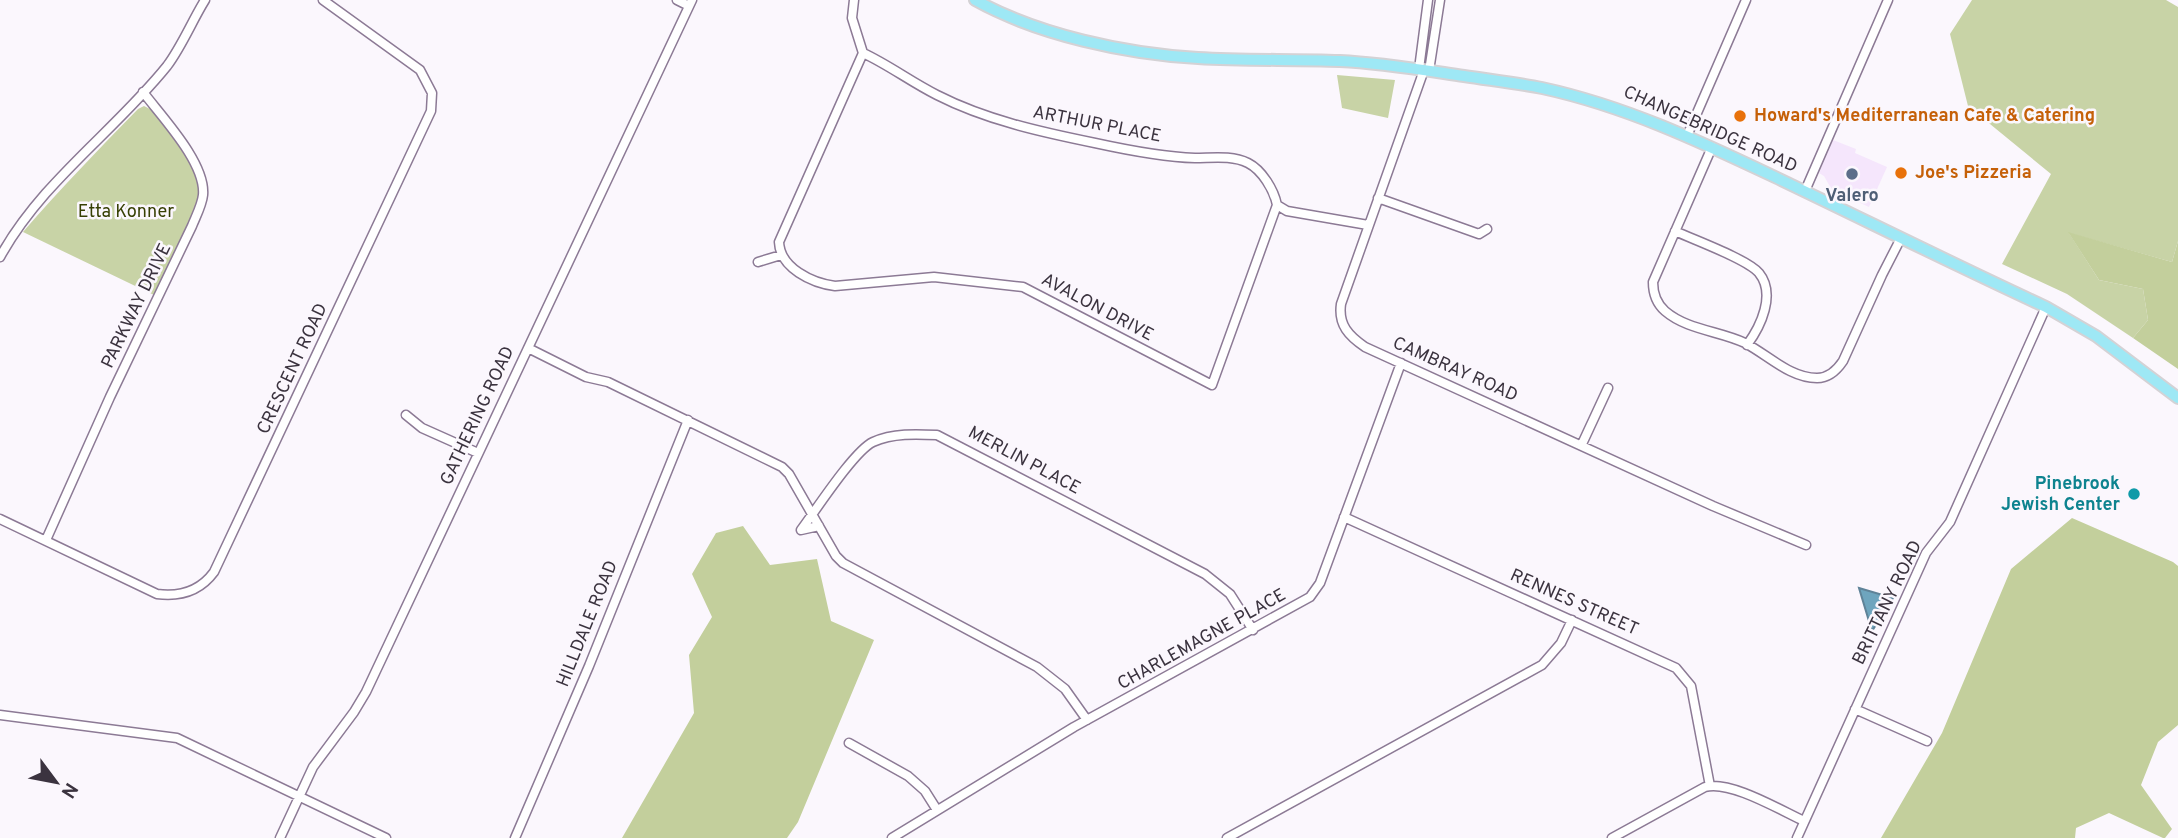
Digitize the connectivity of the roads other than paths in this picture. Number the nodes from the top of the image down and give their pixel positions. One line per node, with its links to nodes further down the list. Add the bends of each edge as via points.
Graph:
1 (205, 0): 13 (street, via 169,63)
2 (323, 0): 40 (street, CRESCENT ROAD, via 420,70 432,93 431,111 217,567 192,591 157,594)
3 (677, 0): 10 (street)
4 (854, 0): 11 (street, via 852,18)
5 (975, 0): 12 (main road, CHANGEBRIDGE ROAD, via 1034,26 1159,54 1338,61)
6 (1429, 0): 12 (street)
7 (1440, 0): 12 (street)
8 (1746, 0): 14 (street)
9 (1888, 0): 16 (street)
10 (690, 3): 28 (street, GATHERING ROAD)
11 (863, 53): 18 (street, ARTHUR PLACE, via 937,96 995,119 1141,151 1244,161 1262,175); 23 (street, via 780,236)
12 (1424, 70): 14 (main road, CHANGEBRIDGE ROAD, via 1541,88 1607,104); 17 (street, CAMBRAY ROAD)
13 (143, 92): 24 (street, via 43,194); 40 (street, PARKWAY DRIVE, via 196,166 202,200)
14 (1687, 136): 15 (main road, CHANGEBRIDGE ROAD)
15 (1712, 148): 16 (main road, CHANGEBRIDGE ROAD); 21 (street)
16 (1805, 191): 22 (main road, CHANGEBRIDGE ROAD)
17 (1378, 198): 19 (street, CAMBRAY ROAD); 20 (street, via 1479,234)
18 (1277, 205): 19 (street, via 1299,215); 23 (street, AVALON DRIVE, via 1212,384 1026,288 934,277 823,285 787,264)
19 (1368, 225): 29 (street, CAMBRAY ROAD, via 1341,304 1342,322 1356,341)
20 (1487, 229)
21 (1675, 232): 27 (street, via 1744,262 1763,278 1765,307); 27 (street, via 1653,282 1656,300 1677,319)
22 (1901, 238): 26 (main road, CHANGEBRIDGE ROAD); 27 (street, via 1843,361 1831,374 1820,378 1801,374)
23 (781, 255): 25 (street)
24 (0, 257)
25 (758, 262)
26 (2046, 307): 31 (main road, CHANGEBRIDGE ROAD, via 2096,336); 44 (street, BRITTANY ROAD, via 1950,522 1926,553)
27 (1747, 345)
28 (527, 348): 33 (street); 35 (street, GATHERING ROAD)
29 (1401, 363): 34 (street, CAMBRAY ROAD); 37 (street, CHARLEMAGNE PLACE)
30 (1608, 388): 34 (street)
31 (2178, 398)
32 (406, 415): 35 (street, via 422,428)
33 (688, 420): 36 (street, via 782,467); 55 (street, HILLDALE ROAD)
34 (1582, 444): 41 (street, CAMBRAY ROAD)
35 (478, 453): 50 (street, GATHERING ROAD, via 366,692 313,766)
36 (813, 515): 39 (street); 39 (street, via 801,530); 43 (street, MERLIN PLACE, via 868,445 904,434 937,435 1205,574 1230,594)
37 (1344, 517): 42 (street, RENNES STREET); 43 (street, CHARLEMAGNE PLACE, via 1320,583 1310,597)
38 (0, 519): 40 (street, CRESCENT ROAD)
39 (819, 526): 46 (street, via 843,563 1037,667 1059,682)
40 (46, 540)
41 (1805, 545)
42 (1572, 620): 49 (street, RENNES STREET, via 1683,673 1691,686); 57 (street, via 1542,666)
43 (1252, 630): 46 (street, CHARLEMAGNE PLACE)
44 (1855, 709): 47 (street); 52 (street, BRITTANY ROAD)
45 (0, 715): 50 (street, via 177,738)
46 (1087, 720): 51 (street, CHARLEMAGNE PLACE)
47 (1927, 741)
48 (849, 743): 51 (street, via 908,776)
49 (1710, 786): 52 (street, via 1738,791); 58 (street)
50 (300, 795): 53 (street, GATHERING ROAD); 54 (street)
51 (937, 810): 56 (street, CHARLEMAGNE PLACE)
52 (1804, 821): 59 (street, BRITTANY ROAD)
53 (279, 838)
54 (386, 838)
55 (515, 838)
56 (892, 838)
57 (1227, 838)
58 (1612, 838)
59 (1797, 838)

